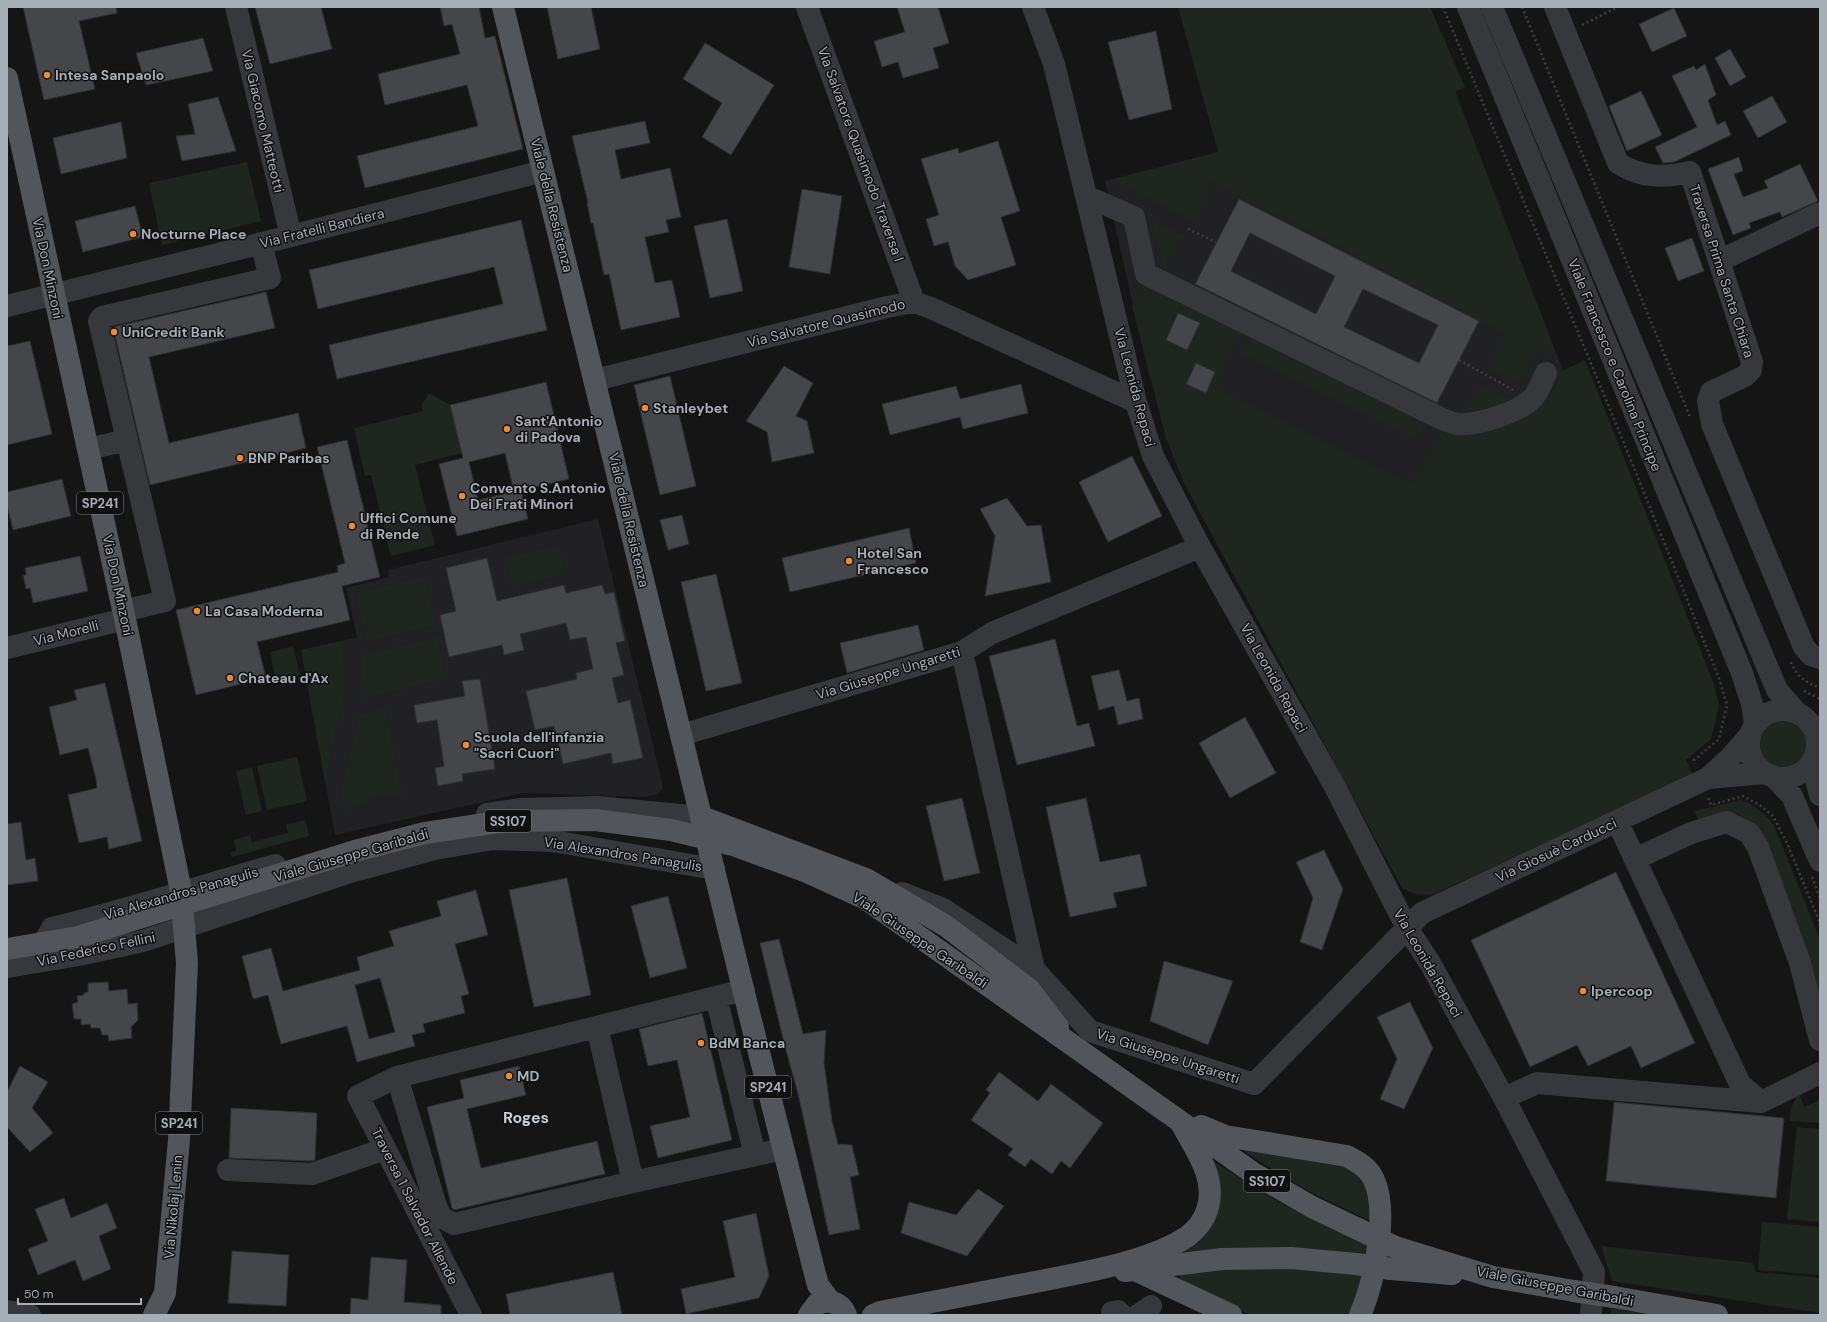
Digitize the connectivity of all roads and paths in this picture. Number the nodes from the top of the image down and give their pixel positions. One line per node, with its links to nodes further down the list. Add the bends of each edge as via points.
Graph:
1 (236, 7): 17 (street, Via Giacomo Matteotti)
2 (503, 7): 13 (main road, Viale della Resistenza / SP241)
3 (807, 7): 24 (street, Via Salvatore Quasimodo Traversa I)
4 (1033, 7): 14 (street, Via Leonida Repaci, via 1054,64)
5 (1443, 7): 46 (path, via 1720,681 1726,705 1719,739 1694,760)
6 (1468, 7): 42 (street, Viale Francesco e Carolina Principe, via 1742,673 1752,704)
7 (1492, 7): 41 (street, Viale Francesco e Carolina Principe, via 1777,690)
8 (1522, 7): 31 (path)
9 (1555, 7): 20 (street, Traversa Prima Santa Chiara, via 1618,163 1646,176 1662,177 1690,172)
10 (1618, 7): 11 (path)
11 (1579, 26)
12 (7, 78): 22 (main road, Via Don Minzoni / SP241)
13 (543, 171): 17 (street, Via Fratelli Bandiera); 28 (main road, Viale della Resistenza / SP241)
14 (1086, 196): 29 (street, via 1134,217 1146,274 1440,418 1456,424 1470,424 1512,411); 30 (street, Via Leonida Repaci)
15 (1820, 213): 20 (street)
16 (1188, 229): 18 (path)
17 (291, 236): 19 (street, Via Fratelli Bandiera)
18 (1216, 242)
19 (261, 243): 21 (street, Via Fratelli Bandiera); 23 (street, via 270,278)
20 (1719, 261): 39 (street, Traversa Prima Santa Chiara, via 1752,362 1751,370 1745,376 1712,392 1708,401 1712,424 1804,647 1811,655)
21 (163, 268): 22 (street, Via Fratelli Bandiera); 23 (street)
22 (53, 294): 25 (street, Via Fratelli Bandiera); 33 (main road, Via Don Minzoni / SP241)
23 (171, 301): 32 (street, via 102,318 99,321)
24 (914, 302): 28 (street, Via Salvatore Quasimodo); 30 (street, Via Salvatore Quasimodo)
25 (7, 306)
26 (1459, 360): 29 (path)
27 (1546, 374): 29 (street)
28 (596, 380): 43 (main road, Viale della Resistenza / SP241)
29 (1531, 400)
30 (1136, 402): 34 (street, Via Leonida Repaci, via 1153,456)
31 (1691, 420)
32 (128, 440): 33 (street); 35 (street, Via Morelli, via 165,602)
33 (88, 450): 35 (main road, Via Don Minzoni / SP241)
34 (1200, 548): 37 (street, Via Giuseppe Ungaretti, via 992,633); 58 (street, Via Leonida Repaci, via 1334,785)
35 (124, 615): 36 (street, Via Morelli); 54 (main road, Via Don Minzoni / SP241)
36 (7, 648)
37 (962, 652): 43 (street, Via Giuseppe Ungaretti); 62 (street)
38 (1788, 656): 40 (path, via 1795,674)
39 (1820, 658)
40 (1820, 688)
41 (1807, 715): 42 (street, via 1786,710 1774,711 1763,716); 44 (street, Viale Francesco e Carolina Principe, via 1815,730)
42 (1753, 730): 45 (street, Viale Francesco e Carolina Principe, via 1749,746 1752,758 1757,766); 46 (street, Via Giosuè Carducci, via 1730,758)
43 (681, 735): 48 (main road, Viale della Resistenza / SP241)
44 (1816, 755): 45 (street, via 1804,771 1795,776 1784,778); 47 (street, Viale Francesco e Carolina Principe)
45 (1769, 775): 46 (street, Via Giosuè Carducci); 52 (street, Viale Francesco e Carolina Principe, via 1792,796)
46 (1705, 780): 49 (street, Via Giosuè Carducci); 56 (path, via 1711,805 1743,796 1773,816)
47 (1820, 795)
48 (702, 817): 51 (main road, Viale della Resistenza / SP241); 53 (main road); 54 (street, Via Alexandros Panagulis, via 596,807 521,809 429,822)
49 (1617, 821): 50 (street); 58 (street, Via Giosuè Carducci, via 1422,913)
50 (1635, 859): 66 (street, via 1691,833 1727,822 1749,833 1758,847 1799,959); 68 (street)
51 (714, 869): 57 (street, Via Alexandros Panagulis, via 553,841 493,839 435,850 347,873); 63 (main road, SP241)
52 (1816, 869): 55 (path)
53 (866, 879): 62 (street, Via Giuseppe Ungaretti, via 943,909); 67 (main road, via 946,926 1029,989)
54 (181, 891): 57 (main road, Via Don Minzoni / SP241); 60 (street, Via Alexandros Panagulis, via 99,917 52,928)
55 (1820, 898)
56 (1820, 923)
57 (184, 928): 60 (street, Via Federico Fellini, via 143,941); 87 (main road, Via Nikolaj Lenin / SP241, via 187,963 179,1140 165,1292)
58 (1407, 928): 62 (street, Via Giuseppe Ungaretti, via 1254,1084 1090,1031); 71 (street, Via Leonida Repaci, via 1430,963)
59 (7, 950): 67 (main road, Viale Giuseppe Garibaldi / SS107, bridge, via 78,937 355,851 424,833 505,821 596,820 671,830 733,845 807,872 866,899)
60 (33, 963): 61 (street, Via Federico Fellini)
61 (7, 967)
62 (1034, 969)
63 (744, 990): 64 (street); 76 (main road, SP241)
64 (716, 997): 65 (street); 77 (street)
65 (596, 1027): 70 (street); 79 (street)
66 (1820, 1040)
67 (1069, 1043): 74 (main road, Viale Giuseppe Garibaldi / SS107)
68 (1734, 1070): 72 (street, via 1731,1080); 73 (street, via 1740,1084)
69 (1820, 1073): 73 (street)
70 (398, 1077): 75 (street, Traversa 1 Salvador Allende, via 358,1096); 79 (street, via 435,1203 441,1217 454,1224)
71 (1504, 1098): 72 (street, via 1537,1082); 92 (street, Via Leonida Repaci, via 1594,1272)
72 (1706, 1098): 73 (street)
73 (1761, 1102)
74 (1173, 1117): 80 (main road, via 1198,1153 1211,1187 1203,1218 1189,1235 1179,1242 1151,1254); 82 (main road, Viale Giuseppe Garibaldi / SS107, bridge, via 1253,1172 1312,1207 1395,1247); 91 (main road, via 1225,1136 1347,1156 1365,1166 1374,1179 1380,1229 1371,1283)
75 (386, 1149): 78 (street, via 312,1174); 88 (street, Traversa 1 Salvador Allende)
76 (784, 1149): 77 (street); 83 (main road, SP241, via 818,1285)
77 (755, 1155): 79 (street)
78 (228, 1170)
79 (633, 1182)
80 (1092, 1271): 81 (main road); 85 (main road)
81 (1137, 1271): 82 (main road, bridge, via 1222,1259 1291,1258); 90 (main road)
82 (1493, 1277): 93 (main road, Viale Giuseppe Garibaldi / SS107, bridge)
83 (839, 1308): 85 (main road); 89 (main road, via 817,1304)
84 (7, 1311): 86 (street)
85 (877, 1313)
86 (30, 1315)
87 (154, 1315)
88 (471, 1315)
89 (809, 1315)
90 (1231, 1315)
91 (1360, 1315)
92 (1590, 1315)
93 (1717, 1315)

